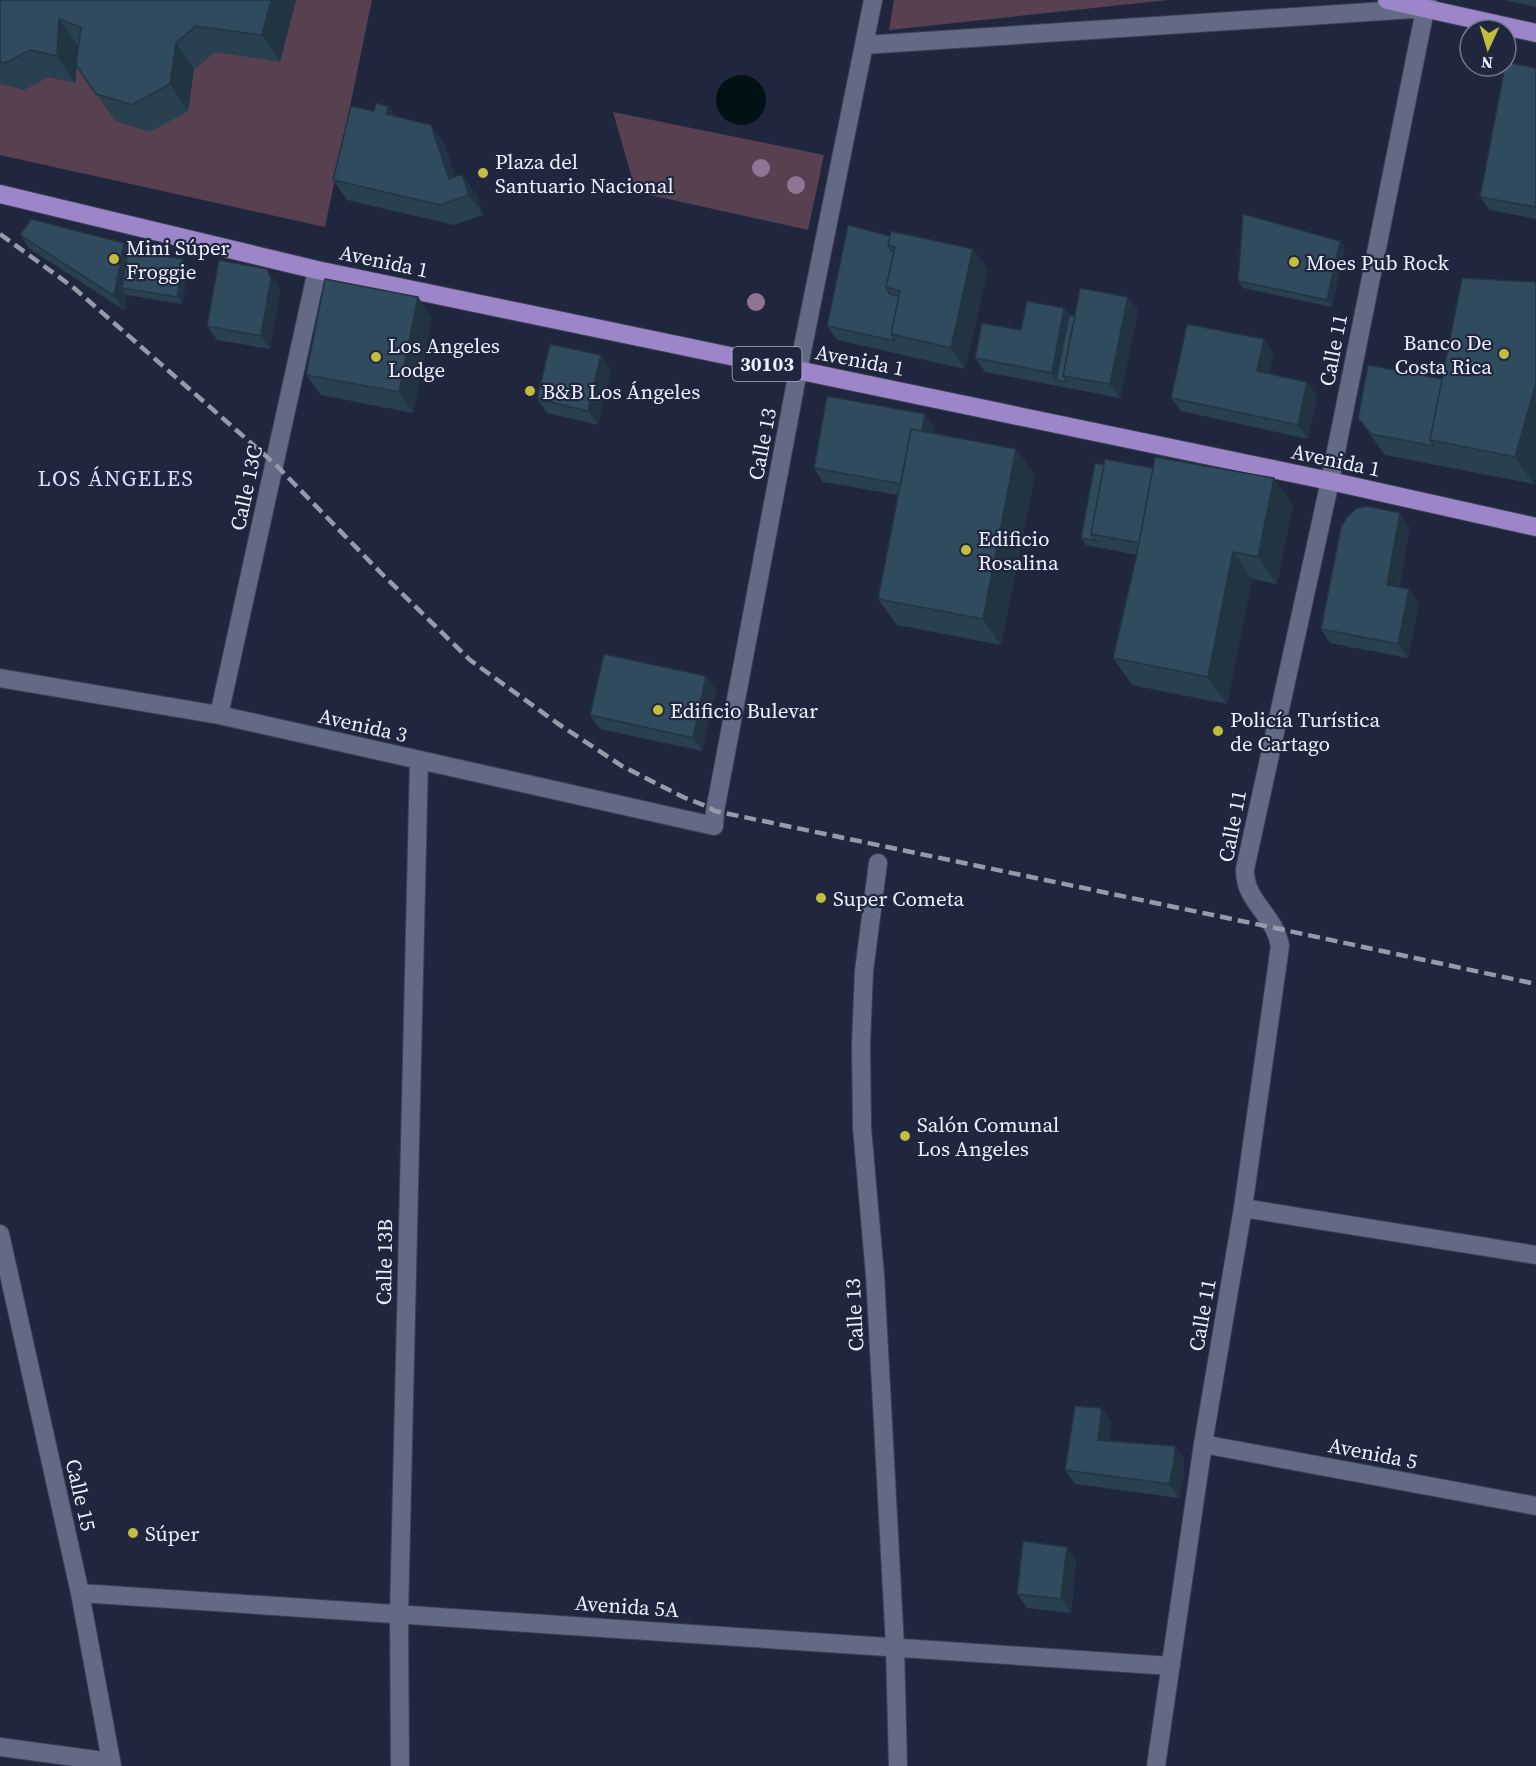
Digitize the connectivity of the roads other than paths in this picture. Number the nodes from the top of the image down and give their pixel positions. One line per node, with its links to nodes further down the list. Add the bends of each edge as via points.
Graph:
1 (873, 0): 5 (street, Calle 13)
2 (1388, 0): 3 (main road)
3 (1426, 4): 4 (main road); 5 (street); 9 (street, Calle 11)
4 (1536, 33)
5 (864, 45): 8 (street, Calle 13)
6 (0, 194): 7 (main road, Avenida 1 / 30103)
7 (317, 270): 8 (main road, Avenida 1 / 30103); 12 (street, Calle 13C)
8 (798, 371): 9 (main road, Avenida 1 / 30103); 14 (street, Calle 13)
9 (1330, 481): 10 (main road, Avenida 1 / 30103); 16 (street, Calle 11, via 1245,869 1249,891 1275,928 1280,946)
10 (1536, 527)
11 (0, 678): 12 (street, Avenida 3)
12 (219, 715): 13 (street, Avenida 3)
13 (419, 760): 14 (street, Avenida 3); 23 (street, Calle 13B)
14 (714, 826)
15 (878, 863): 24 (street, Calle 13, via 864,971 862,1128 875,1275)
16 (1243, 1208): 19 (street); 20 (street, Calle 11)
17 (0, 1234): 18 (street, Calle 15)
18 (2, 1254): 22 (street, Calle 15)
19 (1536, 1255)
20 (1203, 1444): 21 (street, Avenida 5); 25 (street, Calle 11)
21 (1536, 1506)
22 (80, 1593): 23 (street, Avenida 5A); 27 (street, Calle 15)
23 (399, 1615): 24 (street, Avenida 5A); 28 (street, Calle 13B)
24 (895, 1646): 25 (street, Avenida 5A); 29 (street, Calle 13)
25 (1171, 1666): 30 (street, Calle 11)
26 (0, 1747): 27 (street)
27 (112, 1764)
28 (400, 1766)
29 (898, 1766)
30 (1156, 1766)

